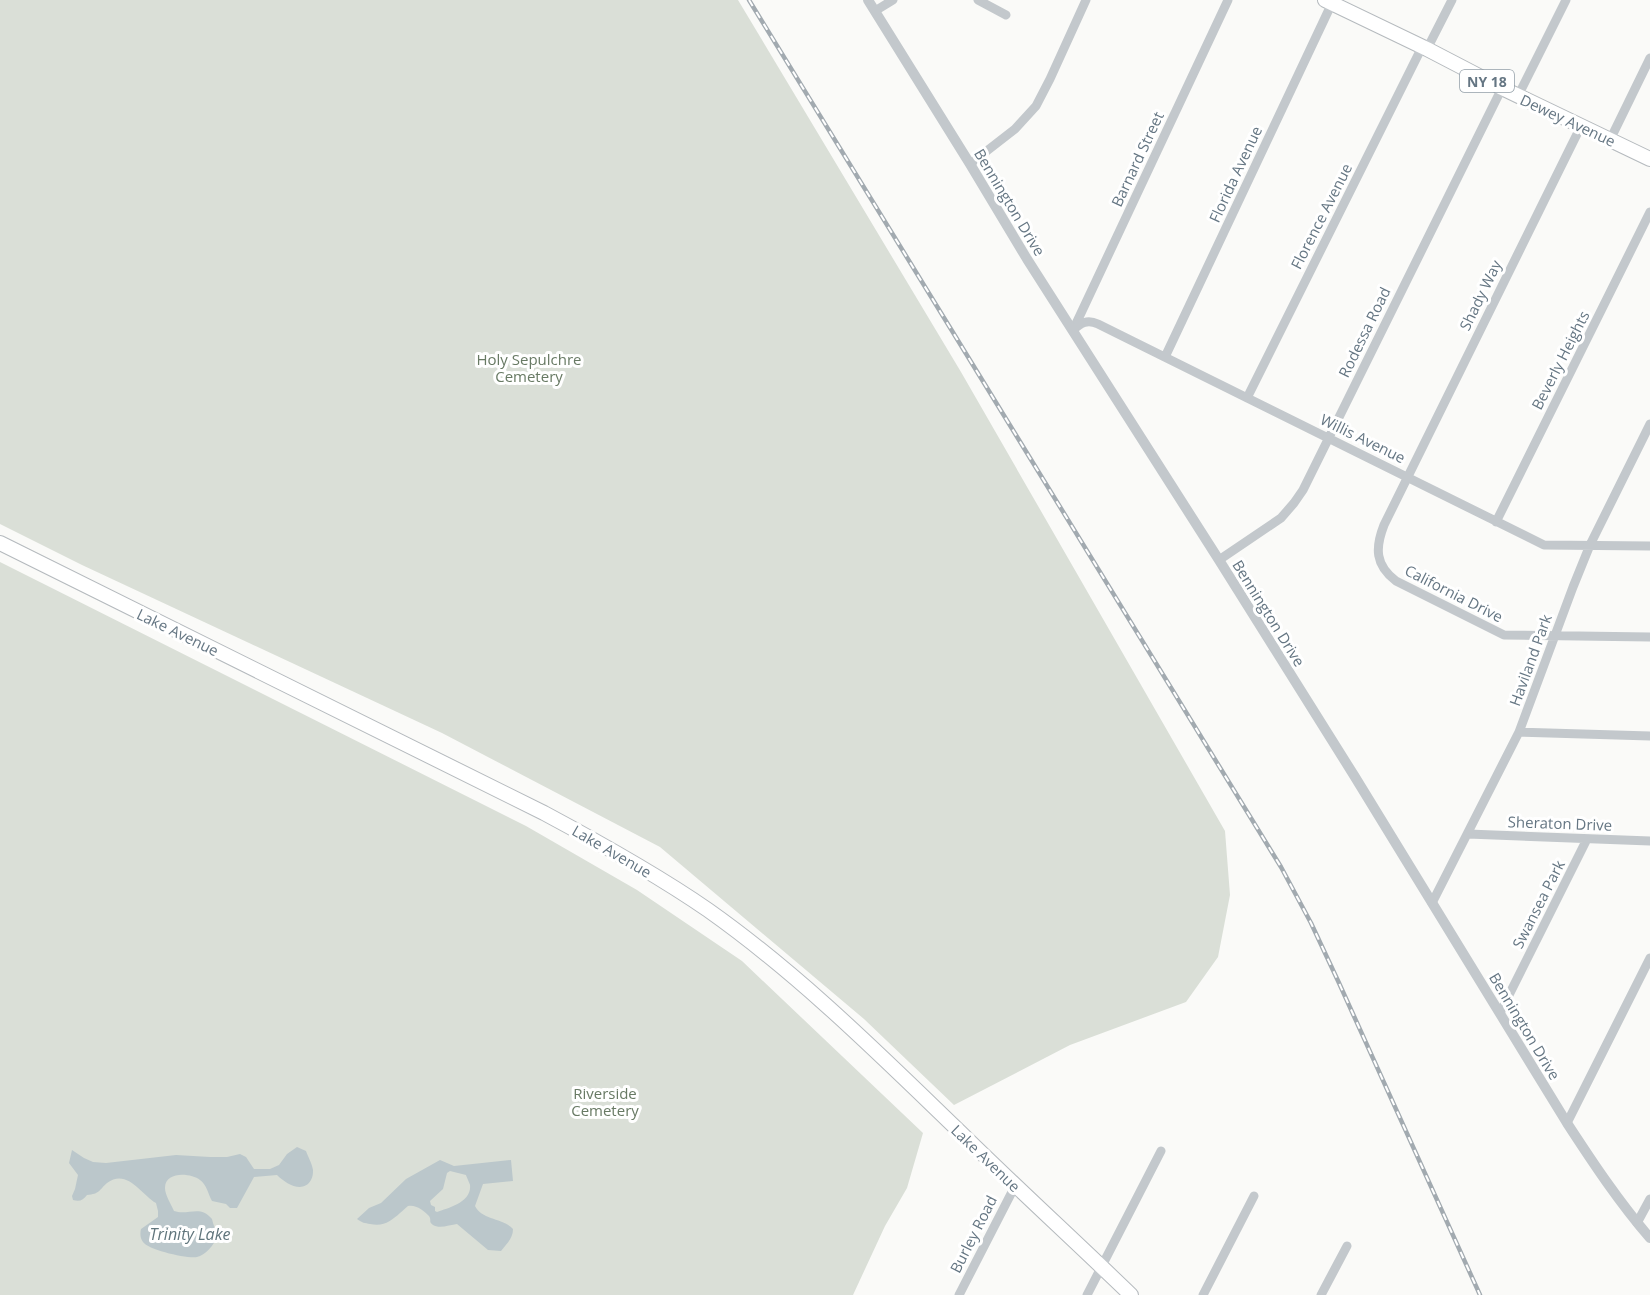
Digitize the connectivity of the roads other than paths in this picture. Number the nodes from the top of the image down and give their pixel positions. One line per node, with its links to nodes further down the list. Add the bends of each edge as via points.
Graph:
1 (868, 0): 9 (street, Bennington Drive)
2 (893, 0): 9 (street)
3 (978, 0): 10 (street)
4 (1086, 0): 18 (street, via 1036,106 1004,140)
5 (1228, 0): 20 (street, Barnard Street)
6 (1452, 0): 11 (street, Florence Avenue)
7 (1566, 0): 14 (street)
8 (1333, 2): 11 (main road, Dewey Avenue / NY 18); 21 (street, Florida Avenue)
9 (875, 11): 18 (street, Bennington Drive)
10 (1006, 15)
11 (1425, 48): 13 (main road, Dewey Avenue / NY 18); 22 (street, Florence Avenue)
12 (1650, 58): 16 (street)
13 (1502, 88): 14 (main road, Dewey Avenue / NY 18); 24 (street, Rodessa Road)
14 (1518, 96): 15 (main road, Dewey Avenue / NY 18)
15 (1581, 126): 16 (main road, Dewey Avenue / NY 18); 25 (street, Shady Way)
16 (1610, 140): 17 (main road, Dewey Avenue / NY 18)
17 (1650, 159)
18 (970, 164): 20 (street, Bennington Drive)
19 (1650, 212): 26 (street, Beverly Heights)
20 (1073, 330): 21 (street, Willis Avenue, via 1084,322 1093,322); 30 (street, Bennington Drive)
21 (1165, 357): 22 (street, Willis Avenue)
22 (1247, 398): 24 (street, Willis Avenue)
23 (1650, 424): 28 (street, Haviland Park)
24 (1329, 438): 25 (street, Willis Avenue); 30 (street, Rodessa Road, via 1287,513)
25 (1407, 477): 26 (street, Willis Avenue); 31 (street, California Drive, via 1378,545 1380,560 1389,576 1496,632)
26 (1496, 522): 28 (street, Willis Avenue, via 1544,545)
27 (0, 543): 43 (main road, Lake Avenue, via 544,813 708,910 847,1023)
28 (1590, 545): 29 (street, Willis Avenue); 31 (street, Haviland Park)
29 (1650, 546)
30 (1219, 560): 38 (street, Bennington Drive)
31 (1555, 636): 32 (street, California Drive); 33 (street, Haviland Park)
32 (1650, 637)
33 (1519, 732): 34 (street); 35 (street, Haviland Park)
34 (1650, 736)
35 (1468, 834): 36 (street, Sheraton Drive); 38 (street, Haviland Park)
36 (1587, 839): 37 (street, Sheraton Drive); 40 (street, Swansea Park)
37 (1650, 841)
38 (1432, 903): 40 (street, Bennington Drive)
39 (1650, 958): 41 (street)
40 (1500, 1013): 41 (street, Bennington Drive)
41 (1567, 1124): 46 (street, Bennington Drive)
42 (1161, 1151): 49 (street)
43 (1015, 1186): 49 (main road, Lake Avenue); 50 (street, Burley Road)
44 (1254, 1196): 53 (street)
45 (1650, 1198): 46 (street)
46 (1637, 1223): 47 (street, Bennington Drive)
47 (1650, 1238)
48 (1347, 1246): 54 (street)
49 (1101, 1266): 51 (street); 52 (main road, Lake Avenue)
50 (959, 1295)
51 (1087, 1295)
52 (1131, 1295)
53 (1203, 1295)
54 (1321, 1295)

